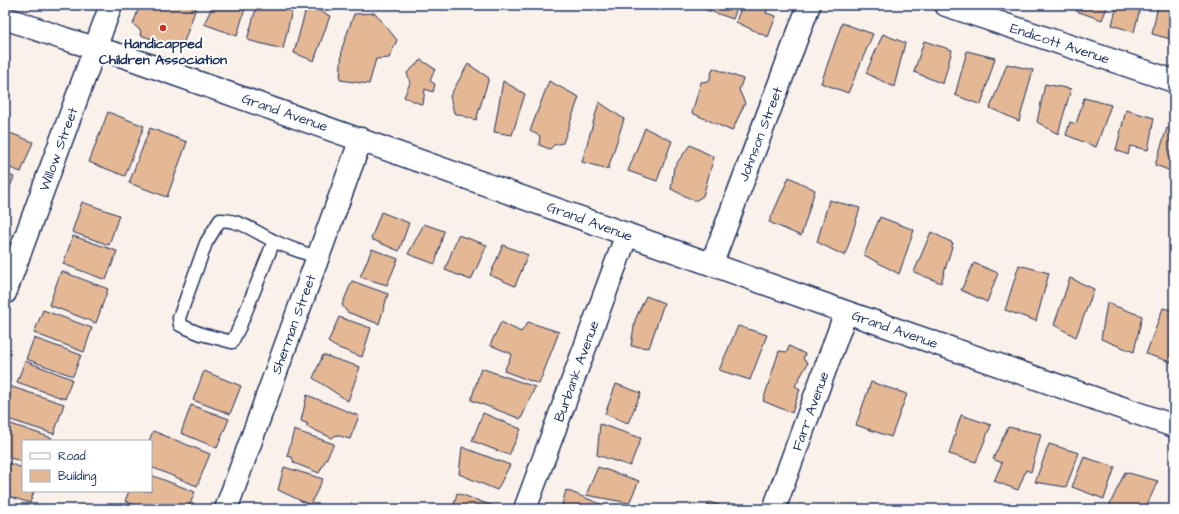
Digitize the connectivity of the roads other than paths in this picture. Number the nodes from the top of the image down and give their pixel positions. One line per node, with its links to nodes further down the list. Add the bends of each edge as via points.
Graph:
1 (111, 5): 5 (street, Willow Street)
2 (809, 5): 11 (street, Johnson Street)
3 (946, 5): 6 (street, Endicott Avenue)
4 (5, 18): 5 (street, Grand Avenue)
5 (95, 48): 7 (street, Grand Avenue); 12 (street, Willow Street)
6 (1174, 81)
7 (361, 139): 8 (street, Grand Avenue); 10 (street, Sherman Street)
8 (627, 234): 11 (street, Grand Avenue); 16 (street, Burbank Avenue)
9 (274, 241): 9 (lane, via 250,227 232,220 220,220 206,243 178,318 180,326 232,342); 10 (lane)
10 (318, 258): 15 (street, Sherman Street)
11 (712, 264): 13 (street, Grand Avenue)
12 (5, 294)
13 (846, 312): 14 (street, Grand Avenue); 17 (street, Farr Avenue)
14 (1174, 426)
15 (226, 509)
16 (525, 509)
17 (774, 509)

